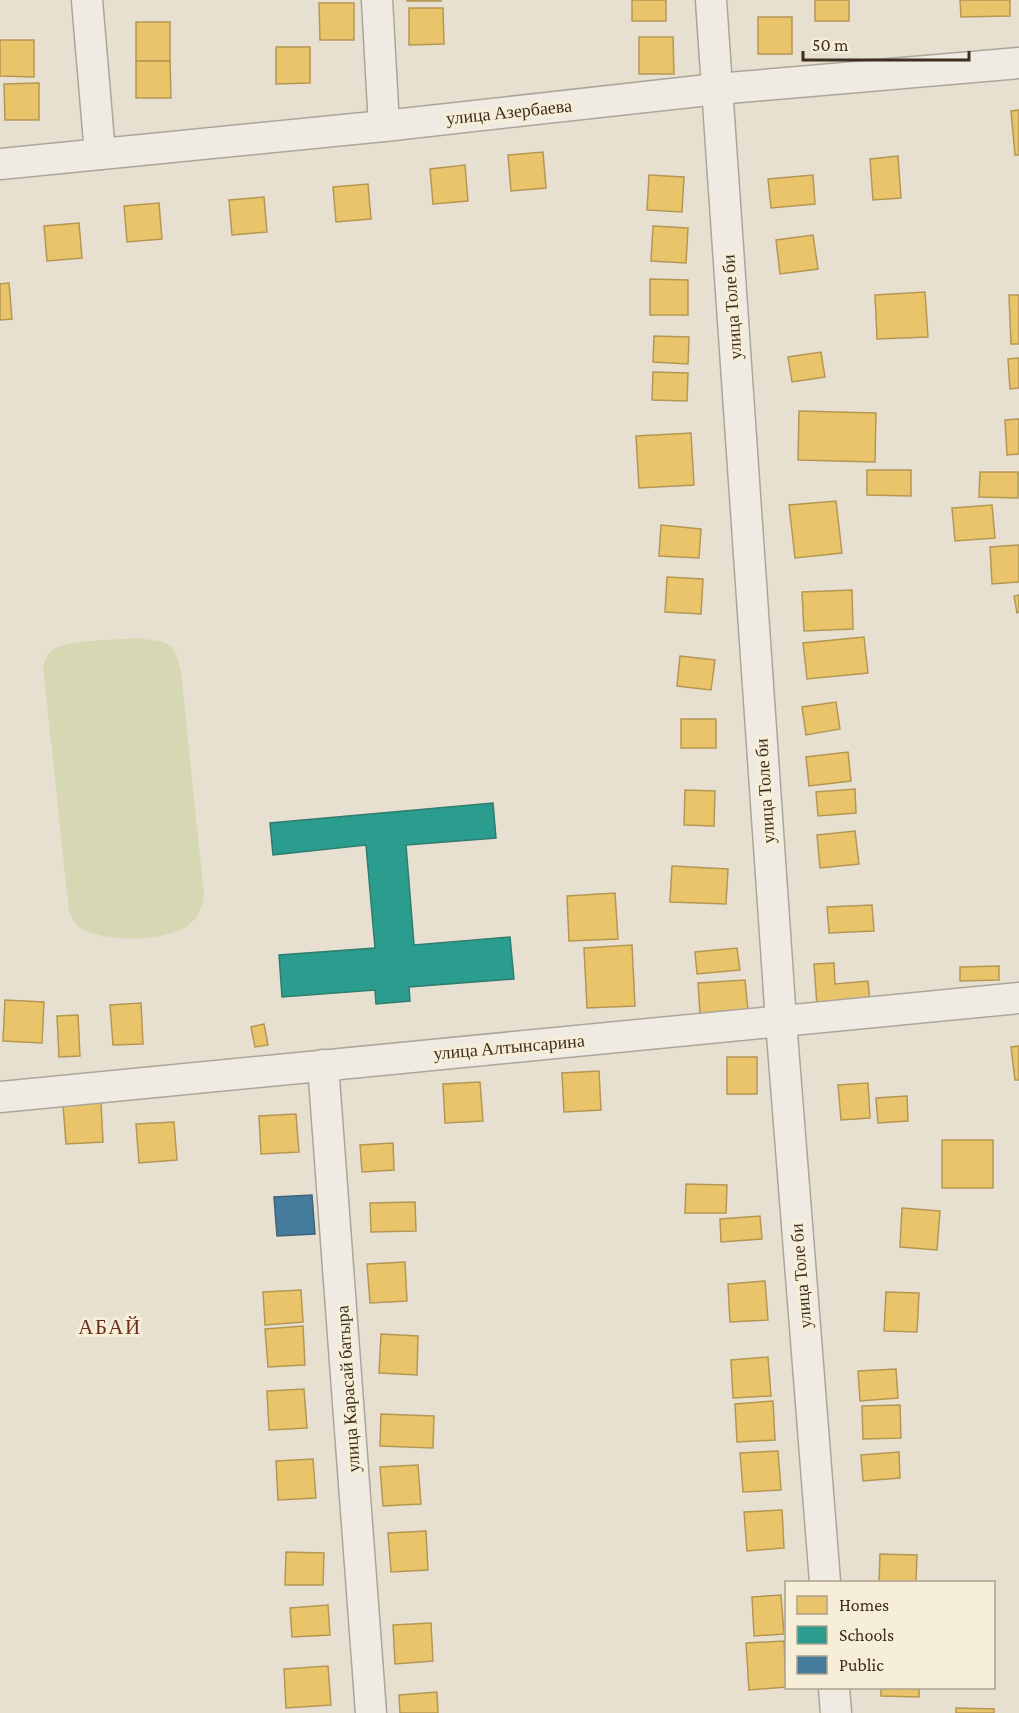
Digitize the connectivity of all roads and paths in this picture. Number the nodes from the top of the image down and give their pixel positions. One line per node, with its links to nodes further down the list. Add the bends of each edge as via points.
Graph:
1 (87, 0): 7 (street)
2 (377, 0): 6 (street)
3 (711, 0): 5 (street, улица Толе би)
4 (1019, 63): 5 (street, улица Азербаева)
5 (717, 89): 6 (street, улица Азербаева); 10 (street, улица Толе би)
6 (384, 126): 7 (street, улица Азербаева)
7 (100, 154): 8 (street, улица Азербаева)
8 (0, 164)
9 (1019, 998): 10 (street, улица Алтынсарина)
10 (781, 1021): 11 (street, улица Алтынсарина); 13 (street, улица Толе би)
11 (323, 1065): 12 (street, улица Алтынсарина); 15 (street, улица Карасай батыра)
12 (0, 1097)
13 (825, 1581)
14 (834, 1689): 16 (street)
15 (371, 1713)
16 (836, 1713)

